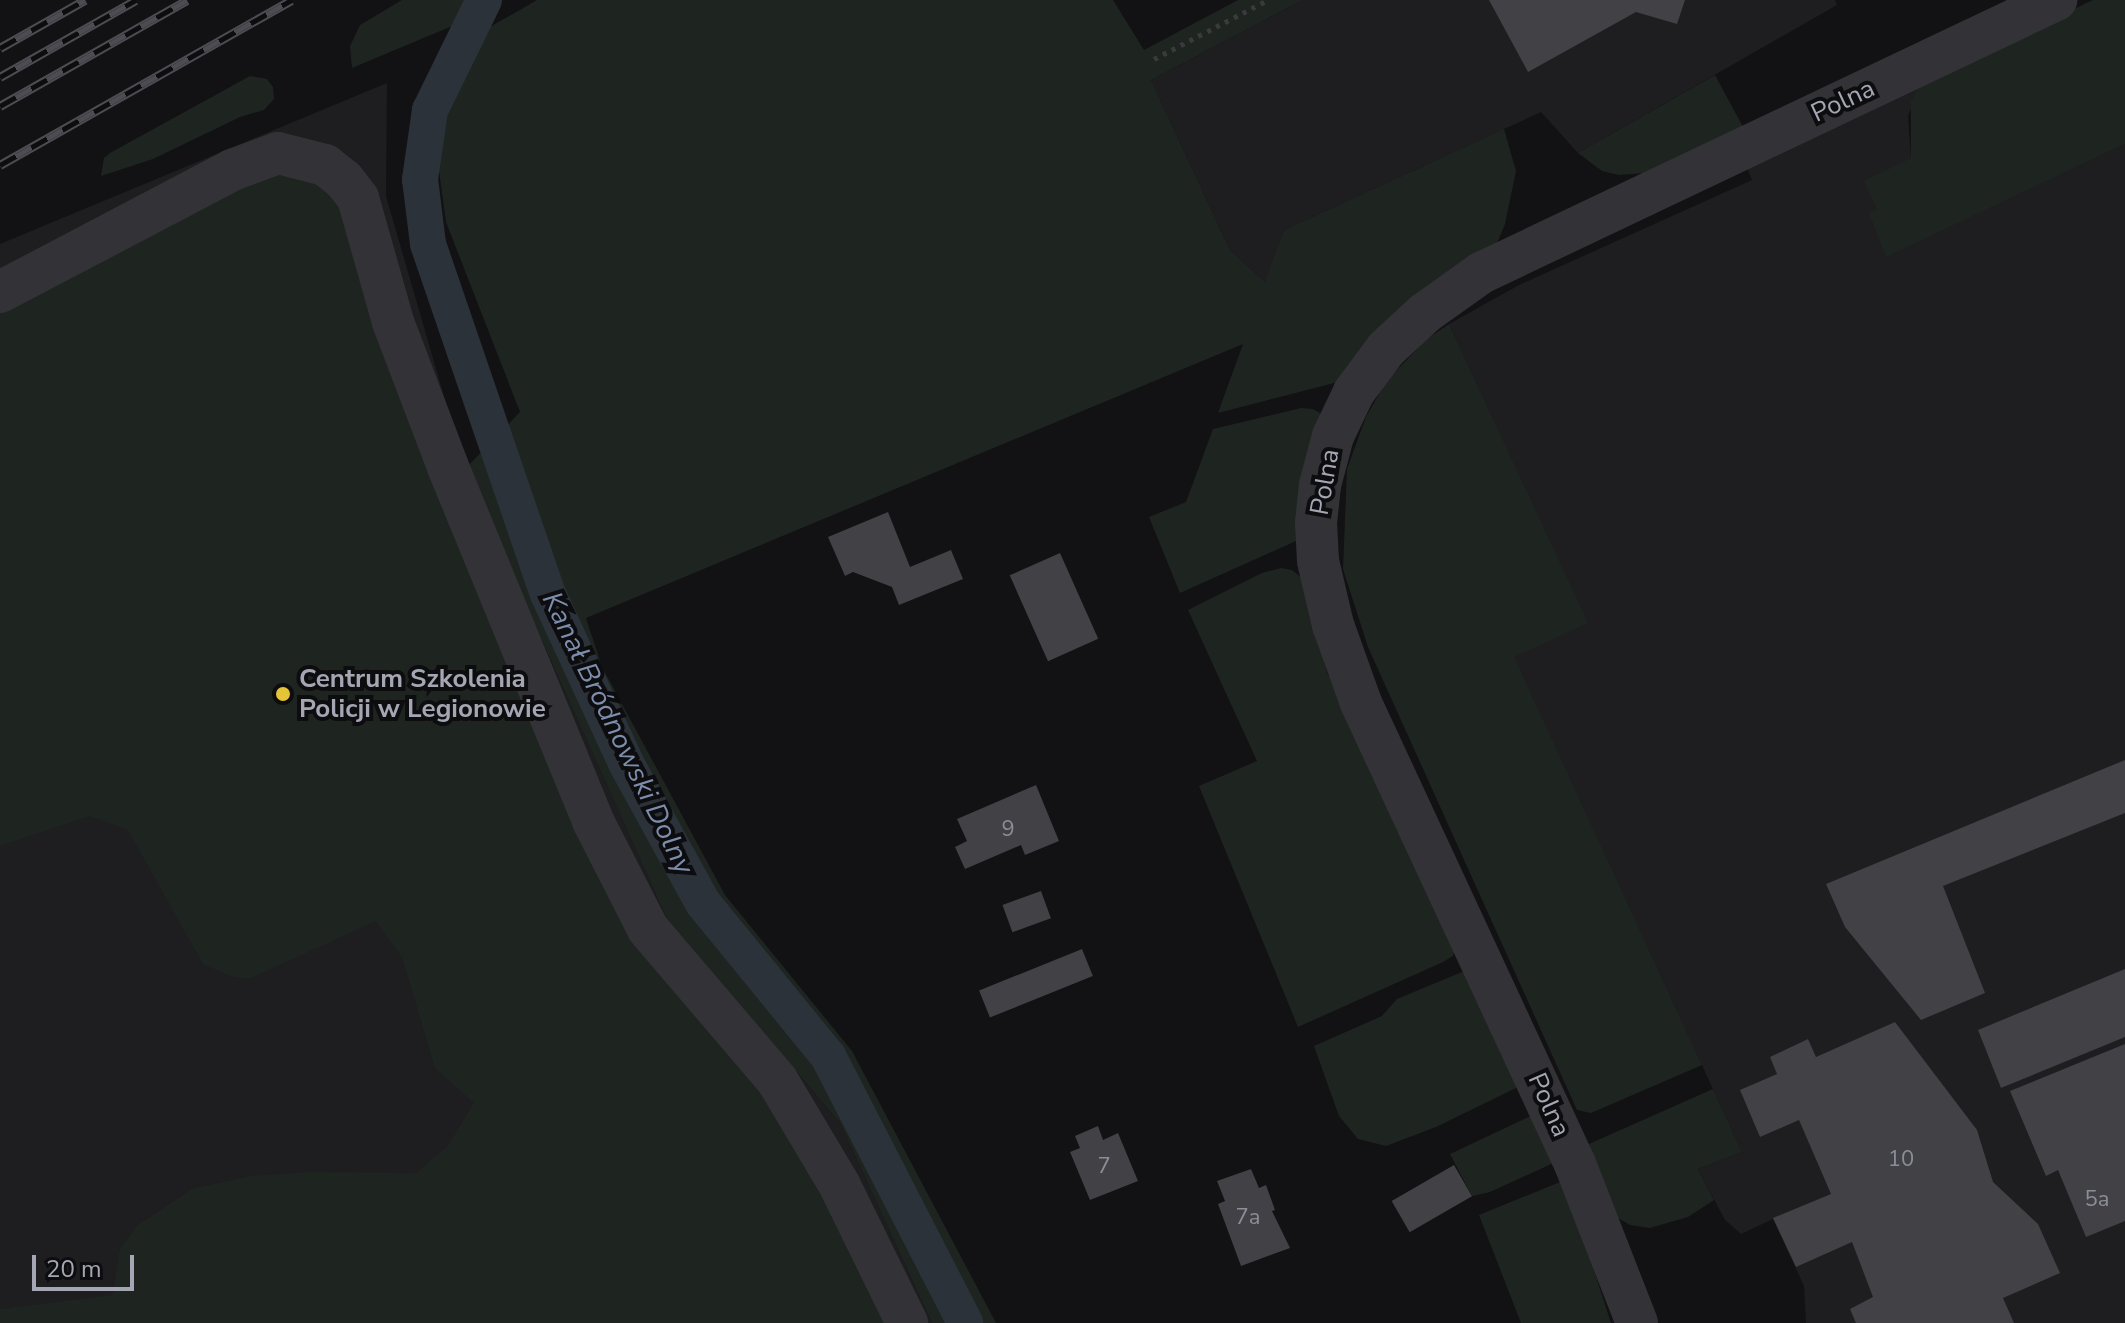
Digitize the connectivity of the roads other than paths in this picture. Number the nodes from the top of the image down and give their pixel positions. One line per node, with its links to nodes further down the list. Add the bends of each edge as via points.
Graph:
1 (2056, 0): 4 (street, Polna, via 1481,273 1386,349 1354,392 1333,436 1316,523 1318,561 1333,625 1361,703 1575,1164)
2 (0, 292): 3 (street, via 232,170 278,153 325,165 344,180 358,198 393,322 448,467 593,821 648,929 777,1080 839,1184)
3 (907, 1323)
4 (1637, 1323)

